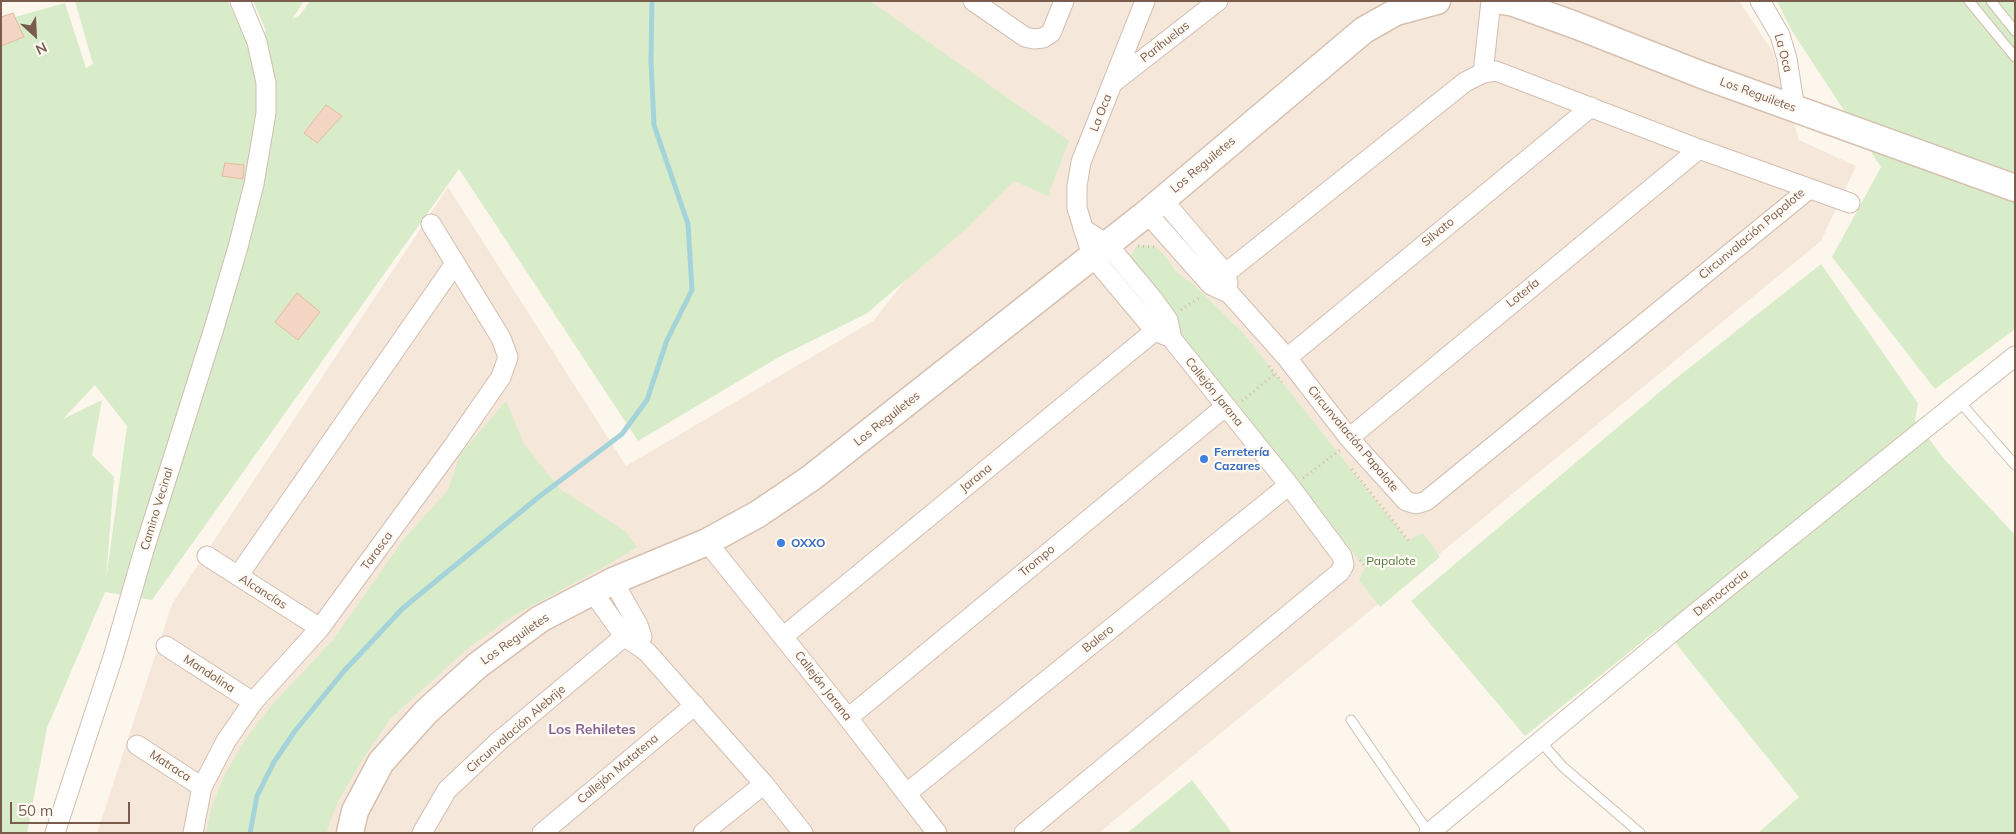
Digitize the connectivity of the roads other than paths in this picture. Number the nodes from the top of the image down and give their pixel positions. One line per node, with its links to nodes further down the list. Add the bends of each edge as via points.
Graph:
1 (240, 1): 54 (street, Camino Vecinal, via 257,42 266,83 266,113 254,184 215,325)
2 (973, 1): 3 (street, via 1025,37 1034,39 1051,33)
3 (1064, 1)
4 (1218, 1): 15 (street, Parihuelas)
5 (1437, 1): 22 (street, Los Reguiletes, via 1396,12 1364,30)
6 (1491, 1): 14 (street)
7 (1502, 1): 17 (street, Los Reguiletes, via 1575,25)
8 (1760, 1): 17 (street, La Oca, via 1780,35)
9 (1969, 1): 13 (lane)
10 (1991, 1): 12 (lane)
11 (1142, 2): 15 (street, La Oca)
12 (2015, 31)
13 (2015, 57)
14 (1483, 73): 16 (street, Circunvalación Papalote, via 1496,71); 26 (street, via 1465,82)
15 (1113, 83): 24 (street, La Oca, via 1082,162 1077,186 1077,208 1083,229)
16 (1591, 107): 18 (street, Circunvalación Papalote); 31 (street, Silvato)
17 (1795, 109): 20 (street, Los Reguiletes)
18 (1699, 150): 19 (street, Circunvalación Papalote); 34 (street, Lotería)
19 (1809, 188): 21 (street); 34 (street, Circunvalación Papalote, via 1426,501 1416,504 1406,501)
20 (2015, 188)
21 (1850, 203)
22 (1155, 206): 24 (street, Los Reguiletes); 26 (street); 27 (street)
23 (431, 224): 25 (street, Tarasca)
24 (1099, 250): 29 (street, Callejón Jarana); 37 (street, Los Reguiletes, via 811,478 758,514)
25 (454, 265): 39 (street); 41 (street, Tarasca, via 501,338 508,357 501,377)
26 (1225, 273): 27 (street); 28 (street, Circunvalación Papalote)
27 (1211, 285): 28 (street, Circunvalación Papalote)
28 (1230, 294): 31 (street, Circunvalación Papalote)
29 (1162, 325): 33 (street, Callejón Jarana); 43 (street, Jarana)
30 (2015, 356): 32 (street, Democracia)
31 (1286, 358): 34 (street, Circunvalación Papalote)
32 (1959, 401): 35 (lane); 49 (street, Democracia)
33 (1226, 406): 36 (street, Callejón Jarana); 47 (street, Trompo)
34 (1340, 445)
35 (2015, 465)
36 (1289, 485): 53 (street, Balero); 62 (street, Callejón Jarana, via 1342,556 1352,562)
37 (707, 542): 40 (street, Los Reguiletes); 43 (street, Callejón Jarana)
38 (207, 556): 39 (street, Alcancías)
39 (238, 576): 41 (street, Alcancías)
40 (602, 586): 42 (street); 56 (street, Los Reguiletes, via 540,619 478,665 426,712 381,762 356,811)
41 (320, 628): 45 (street, Tarasca)
42 (631, 631): 46 (street); 57 (street, Circunvalación Alebrije, via 499,741 447,790)
43 (784, 636): 47 (street, Callejón Jarana)
44 (166, 646): 45 (street, Mandolina)
45 (253, 702): 52 (street, Tarasca, via 226,741)
46 (695, 705): 51 (street); 58 (street, Callejón Matatena)
47 (848, 718): 53 (street, Callejón Jarana)
48 (1352, 720): 63 (lane)
49 (1540, 741): 63 (street, Democracia); 64 (lane, via 1563,767)
50 (138, 745): 52 (street, Matraca)
51 (764, 784): 59 (street); 60 (street)
52 (202, 787): 55 (street, Tarasca)
53 (907, 793): 61 (street, Callejón Jarana)
54 (55, 833)
55 (193, 833)
56 (350, 833)
57 (422, 833)
58 (542, 833)
59 (703, 833)
60 (803, 833)
61 (937, 833)
62 (1024, 833)
63 (1429, 833)
64 (1640, 833)

